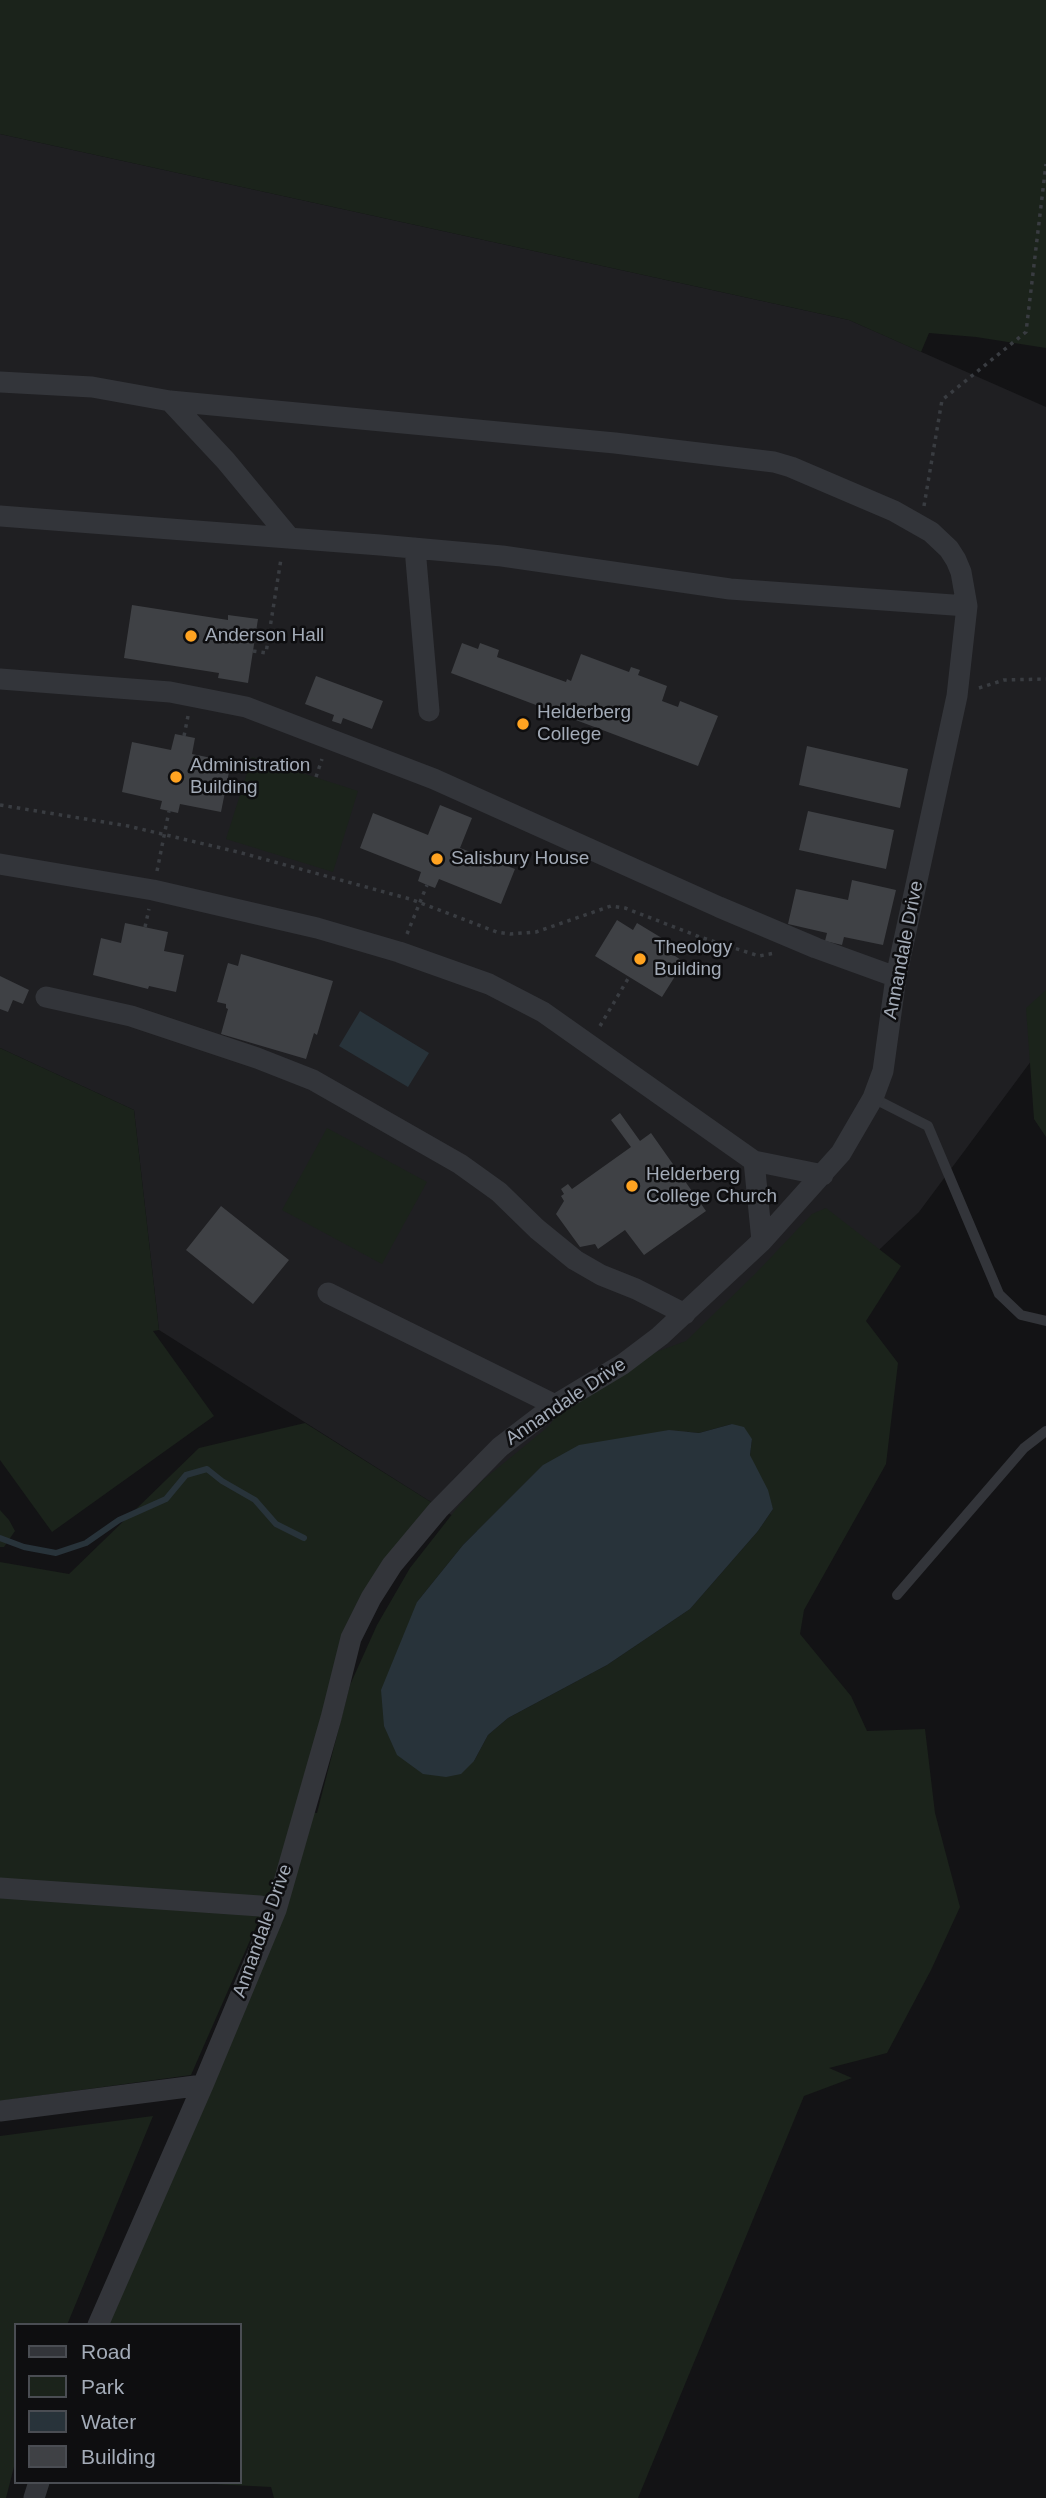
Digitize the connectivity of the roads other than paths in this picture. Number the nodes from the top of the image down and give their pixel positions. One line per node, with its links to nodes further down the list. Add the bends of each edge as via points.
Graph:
1 (0, 382): 2 (street, via 92,387)
2 (170, 401): 4 (street); 6 (street, Annandale Drive, via 774,462 894,511 931,532 961,572)
3 (0, 516): 4 (street)
4 (286, 536): 5 (street)
5 (415, 548): 6 (street, via 730,589); 8 (street)
6 (967, 606): 10 (street, Annandale Drive, via 957,696)
7 (0, 679): 10 (street, via 170,692 246,707 434,779 719,907)
8 (429, 710)
9 (0, 864): 13 (street, via 105,880 317,928 489,985 521,999 590,1044)
10 (896, 977): 12 (street, Annandale Drive, via 883,1071)
11 (46, 997): 17 (street, via 131,1016 313,1080 460,1164 575,1260)
12 (873, 1098): 14 (street, Annandale Drive); 18 (lane, via 928,1126 999,1294 1021,1315)
13 (754, 1161): 14 (street); 15 (street)
14 (823, 1175): 15 (street, Annandale Drive)
15 (762, 1241): 17 (street, Annandale Drive)
16 (328, 1293): 19 (street)
17 (685, 1314): 19 (street, Annandale Drive, via 623,1364)
18 (1046, 1321)
19 (555, 1405): 23 (street, Annandale Drive, via 500,1447 438,1510 371,1598 351,1638)
20 (1046, 1431): 21 (lane, via 1024,1448)
21 (897, 1595)
22 (0, 1888): 23 (street)
23 (276, 1910): 24 (street, Annandale Drive)
24 (203, 2085): 25 (street); 26 (street, Annandale Drive)
25 (0, 2111)
26 (99, 2323)

